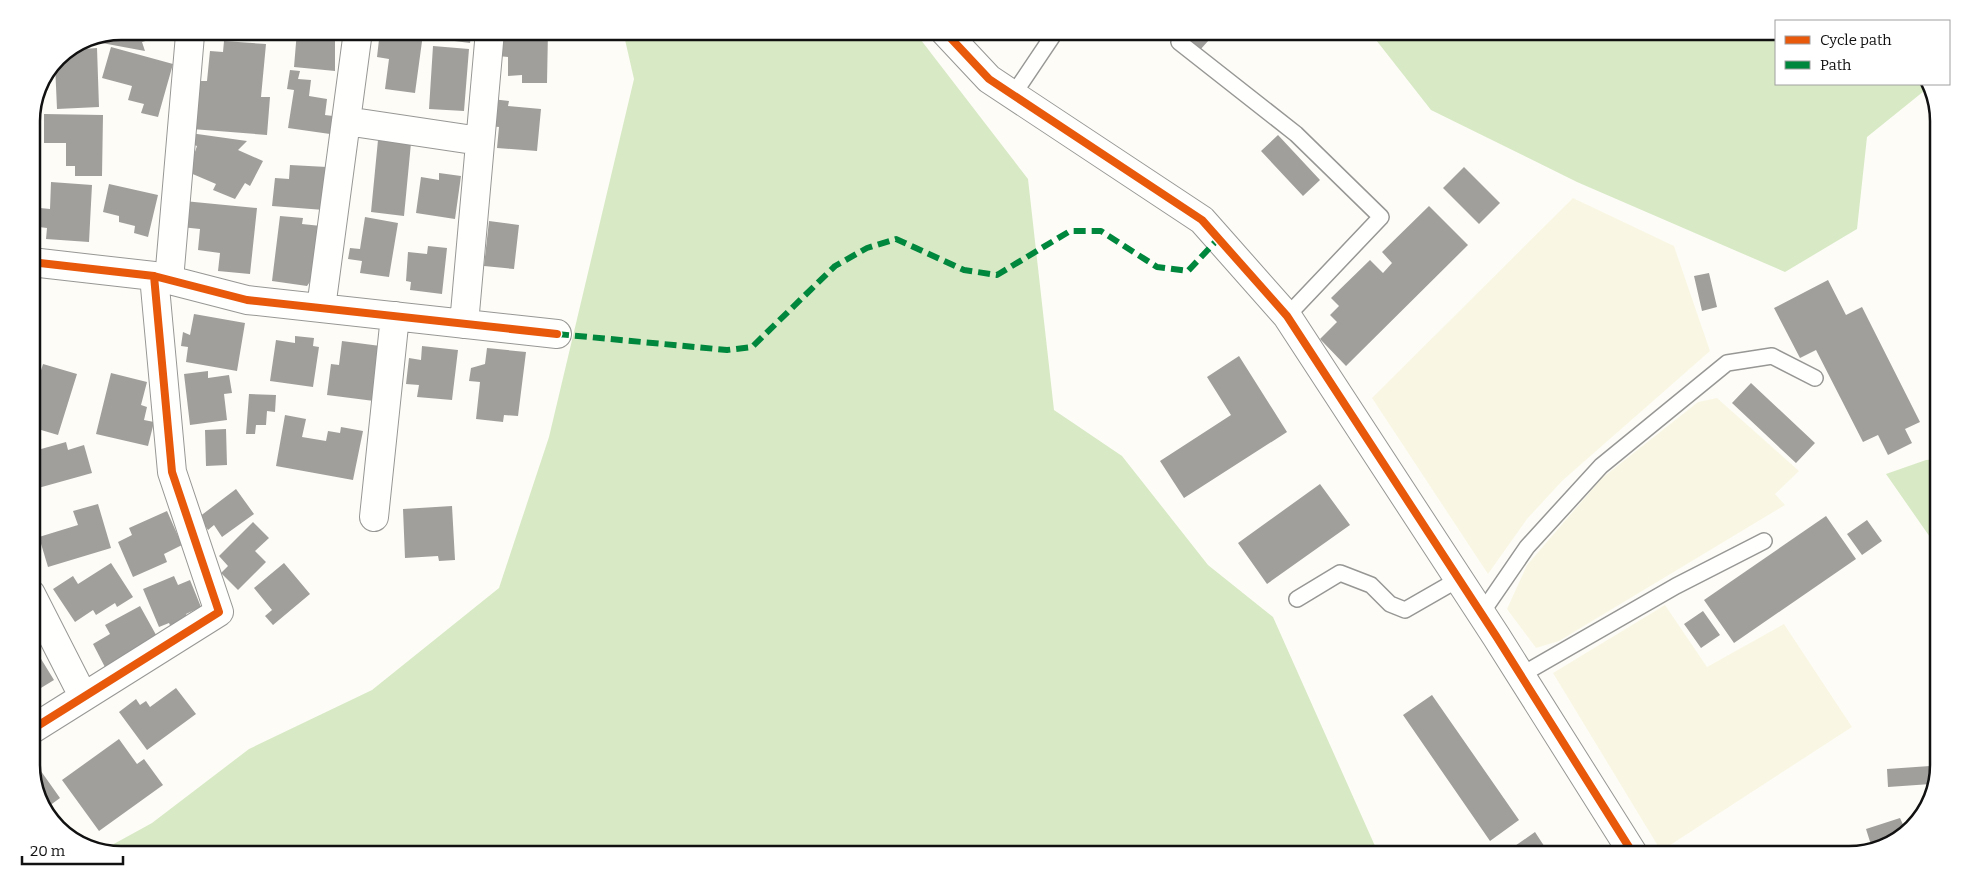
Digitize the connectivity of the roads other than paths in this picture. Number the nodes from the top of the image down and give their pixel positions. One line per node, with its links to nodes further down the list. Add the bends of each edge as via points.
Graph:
1 (189, 40): 11 (street)
2 (357, 40): 8 (street)
3 (489, 40): 9 (street)
4 (952, 40): 7 (street, via 989,79)
5 (1050, 40): 7 (lane)
6 (1179, 42): 14 (lane, via 1296,134 1381,217)
7 (1013, 95): 14 (street, via 1202,220)
8 (346, 122): 9 (street); 12 (street)
9 (480, 140): 15 (street)
10 (40, 263): 11 (street)
11 (161, 278): 12 (street, via 247,300); 25 (street, via 172,472 219,612)
12 (321, 308): 13 (street)
13 (395, 316): 15 (street); 18 (street)
14 (1287, 316): 20 (street)
15 (464, 324): 16 (street)
16 (557, 334)
17 (1815, 378): 23 (lane, via 1772,356 1727,363 1601,466 1527,547)
18 (374, 517)
19 (1764, 541): 24 (lane, via 1676,586)
20 (1459, 579): 21 (lane, via 1405,610 1390,604 1371,585 1340,573); 23 (street)
21 (1297, 599)
22 (40, 610): 25 (street)
23 (1481, 614): 24 (street)
24 (1521, 675): 27 (street)
25 (83, 696): 26 (street)
26 (40, 725)
27 (1628, 846)

